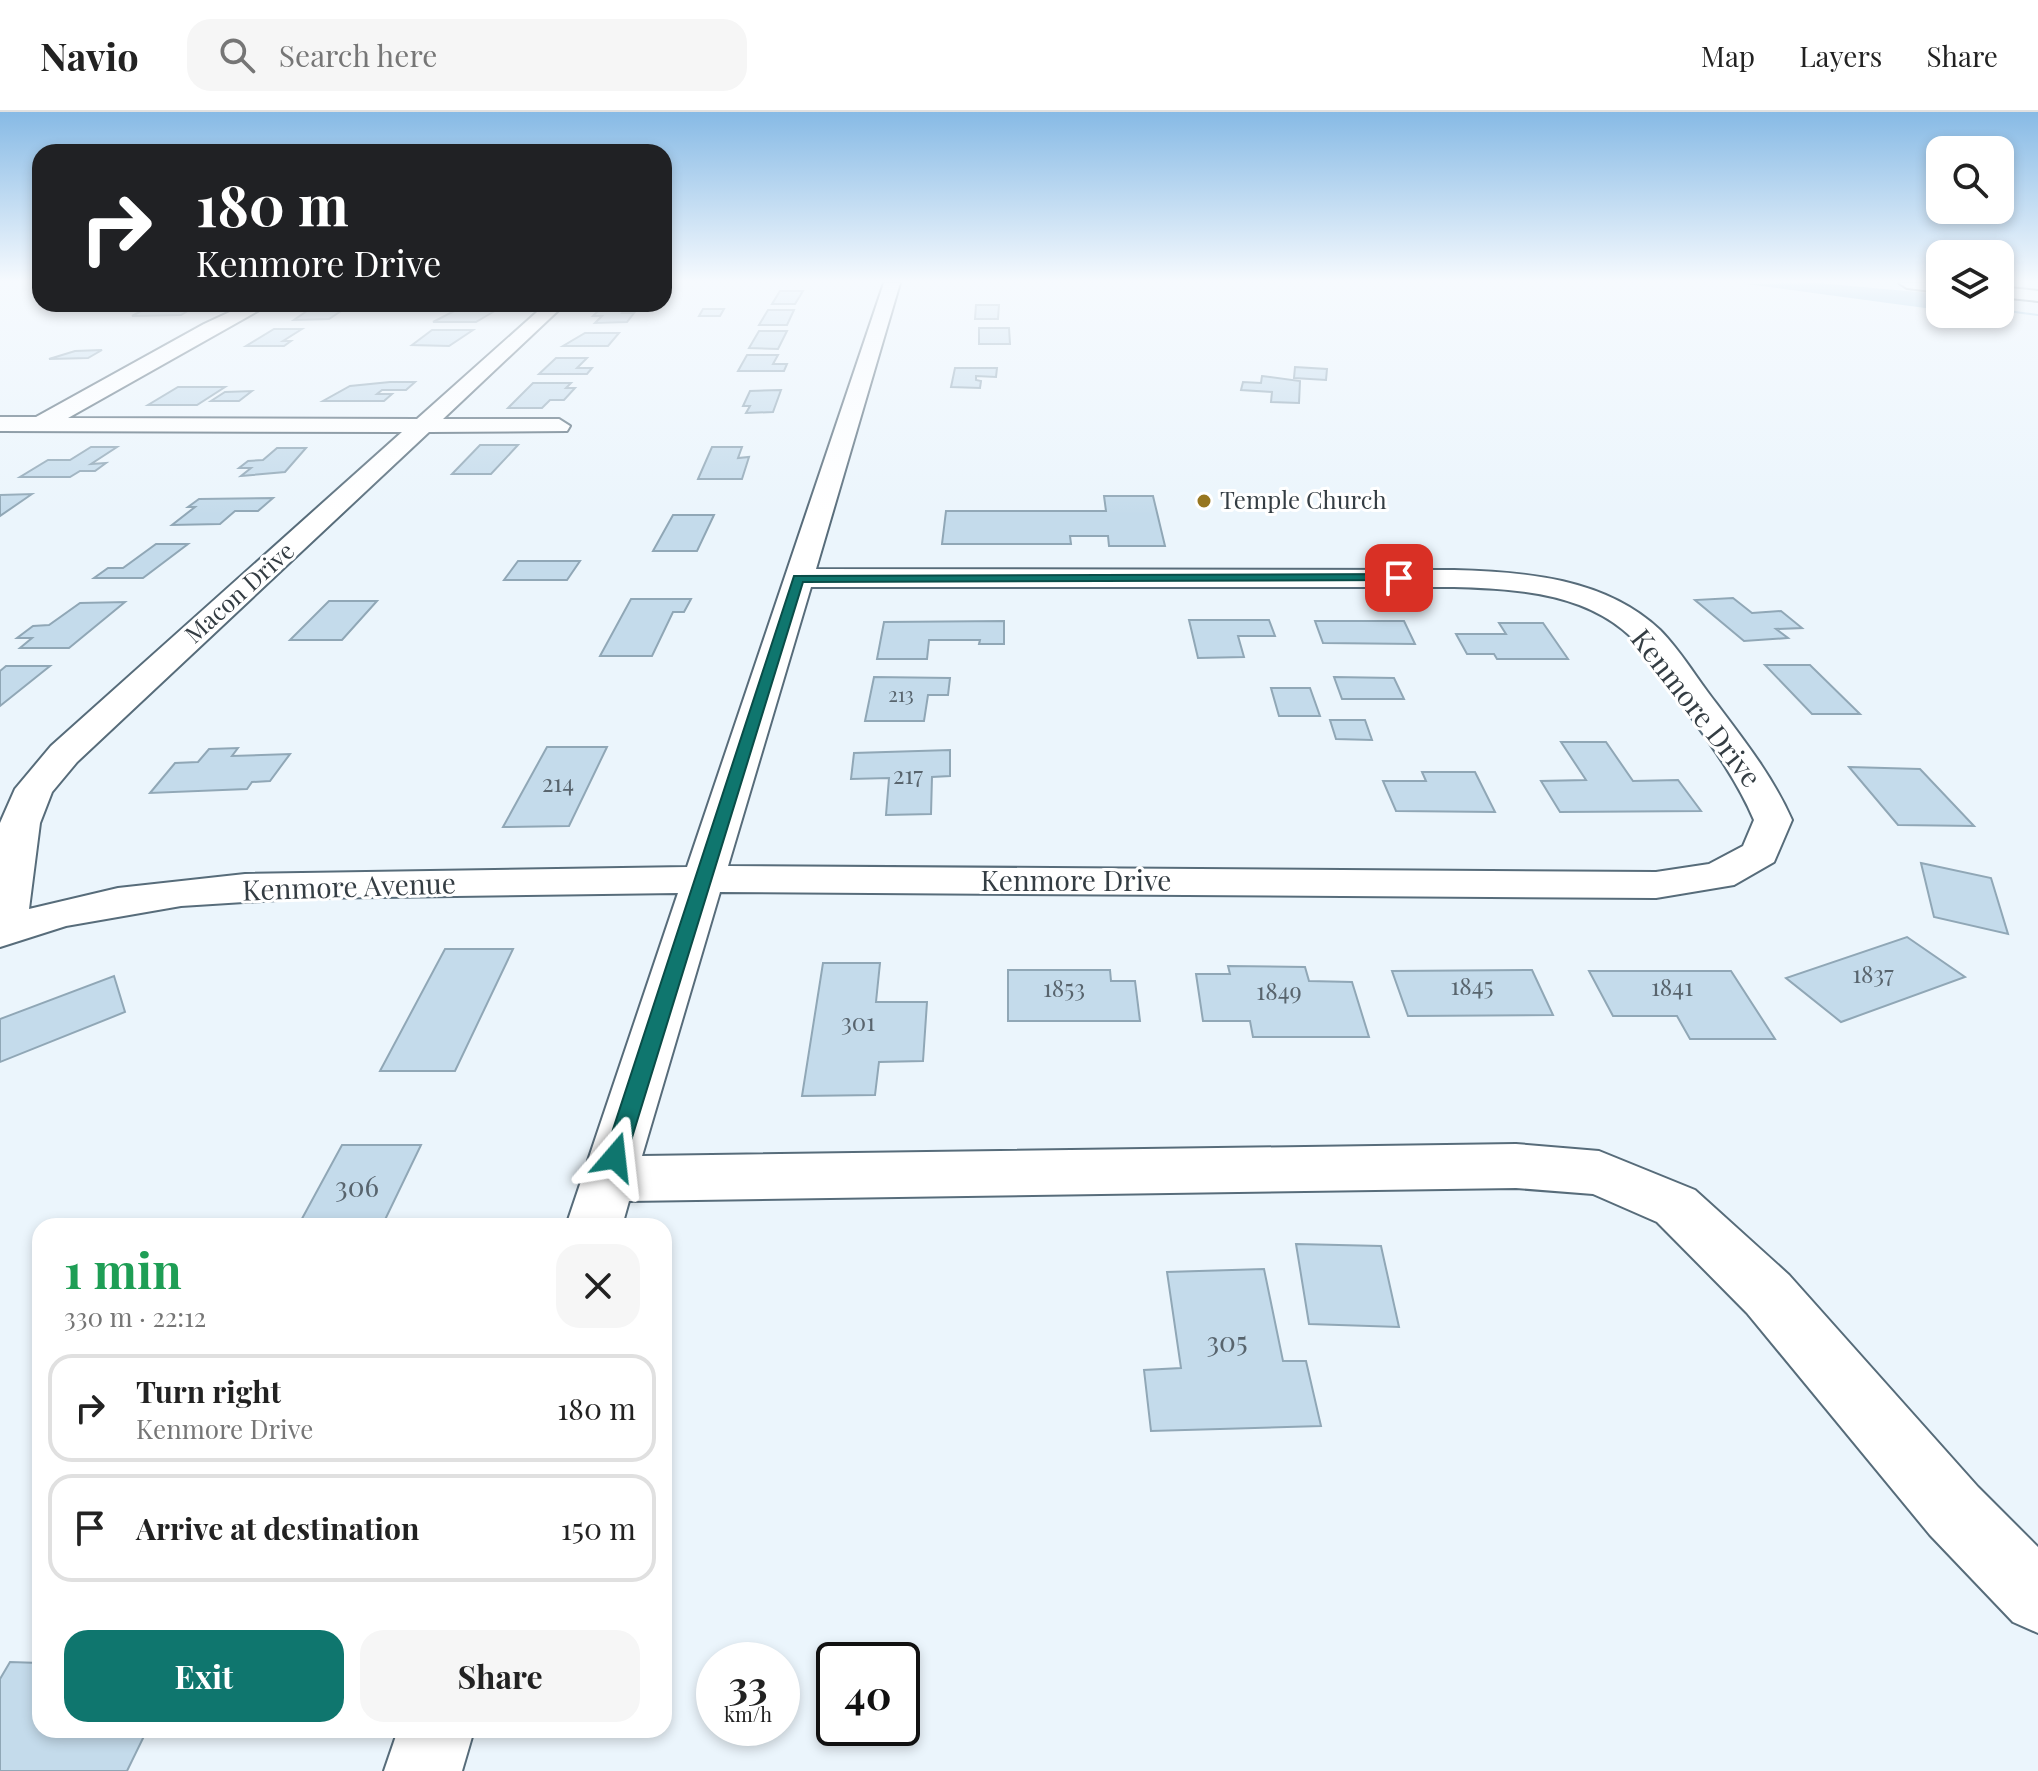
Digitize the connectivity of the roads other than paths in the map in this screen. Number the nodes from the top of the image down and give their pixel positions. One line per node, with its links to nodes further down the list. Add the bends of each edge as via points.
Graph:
1 (153, 360): 5 (street)
2 (494, 360): 6 (street, Macon Drive)
3 (867, 360): 9 (street)
4 (0, 424): 5 (street)
5 (40, 424): 6 (street); 8 (street)
6 (424, 425): 7 (street); 11 (street, Macon Drive, via 64,754 34,789 20,823)
7 (559, 426)
8 (0, 446)
9 (798, 578): 10 (street); 10 (street, Kenmore Drive, via 1425,578 1527,583 1578,595 1649,637 1758,783 1773,820 1760,853 1733,869 1719,876 1656,885)
10 (703, 878): 11 (street, Kenmore Avenue, via 202,891 108,903); 12 (street)
11 (3, 931)
12 (601, 1203): 13 (street, via 1516,1166 1599,1173 1676,1206 1768,1294 1954,1511)
13 (2038, 1597)
14 (433, 1738): 15 (street)
15 (423, 1771)

